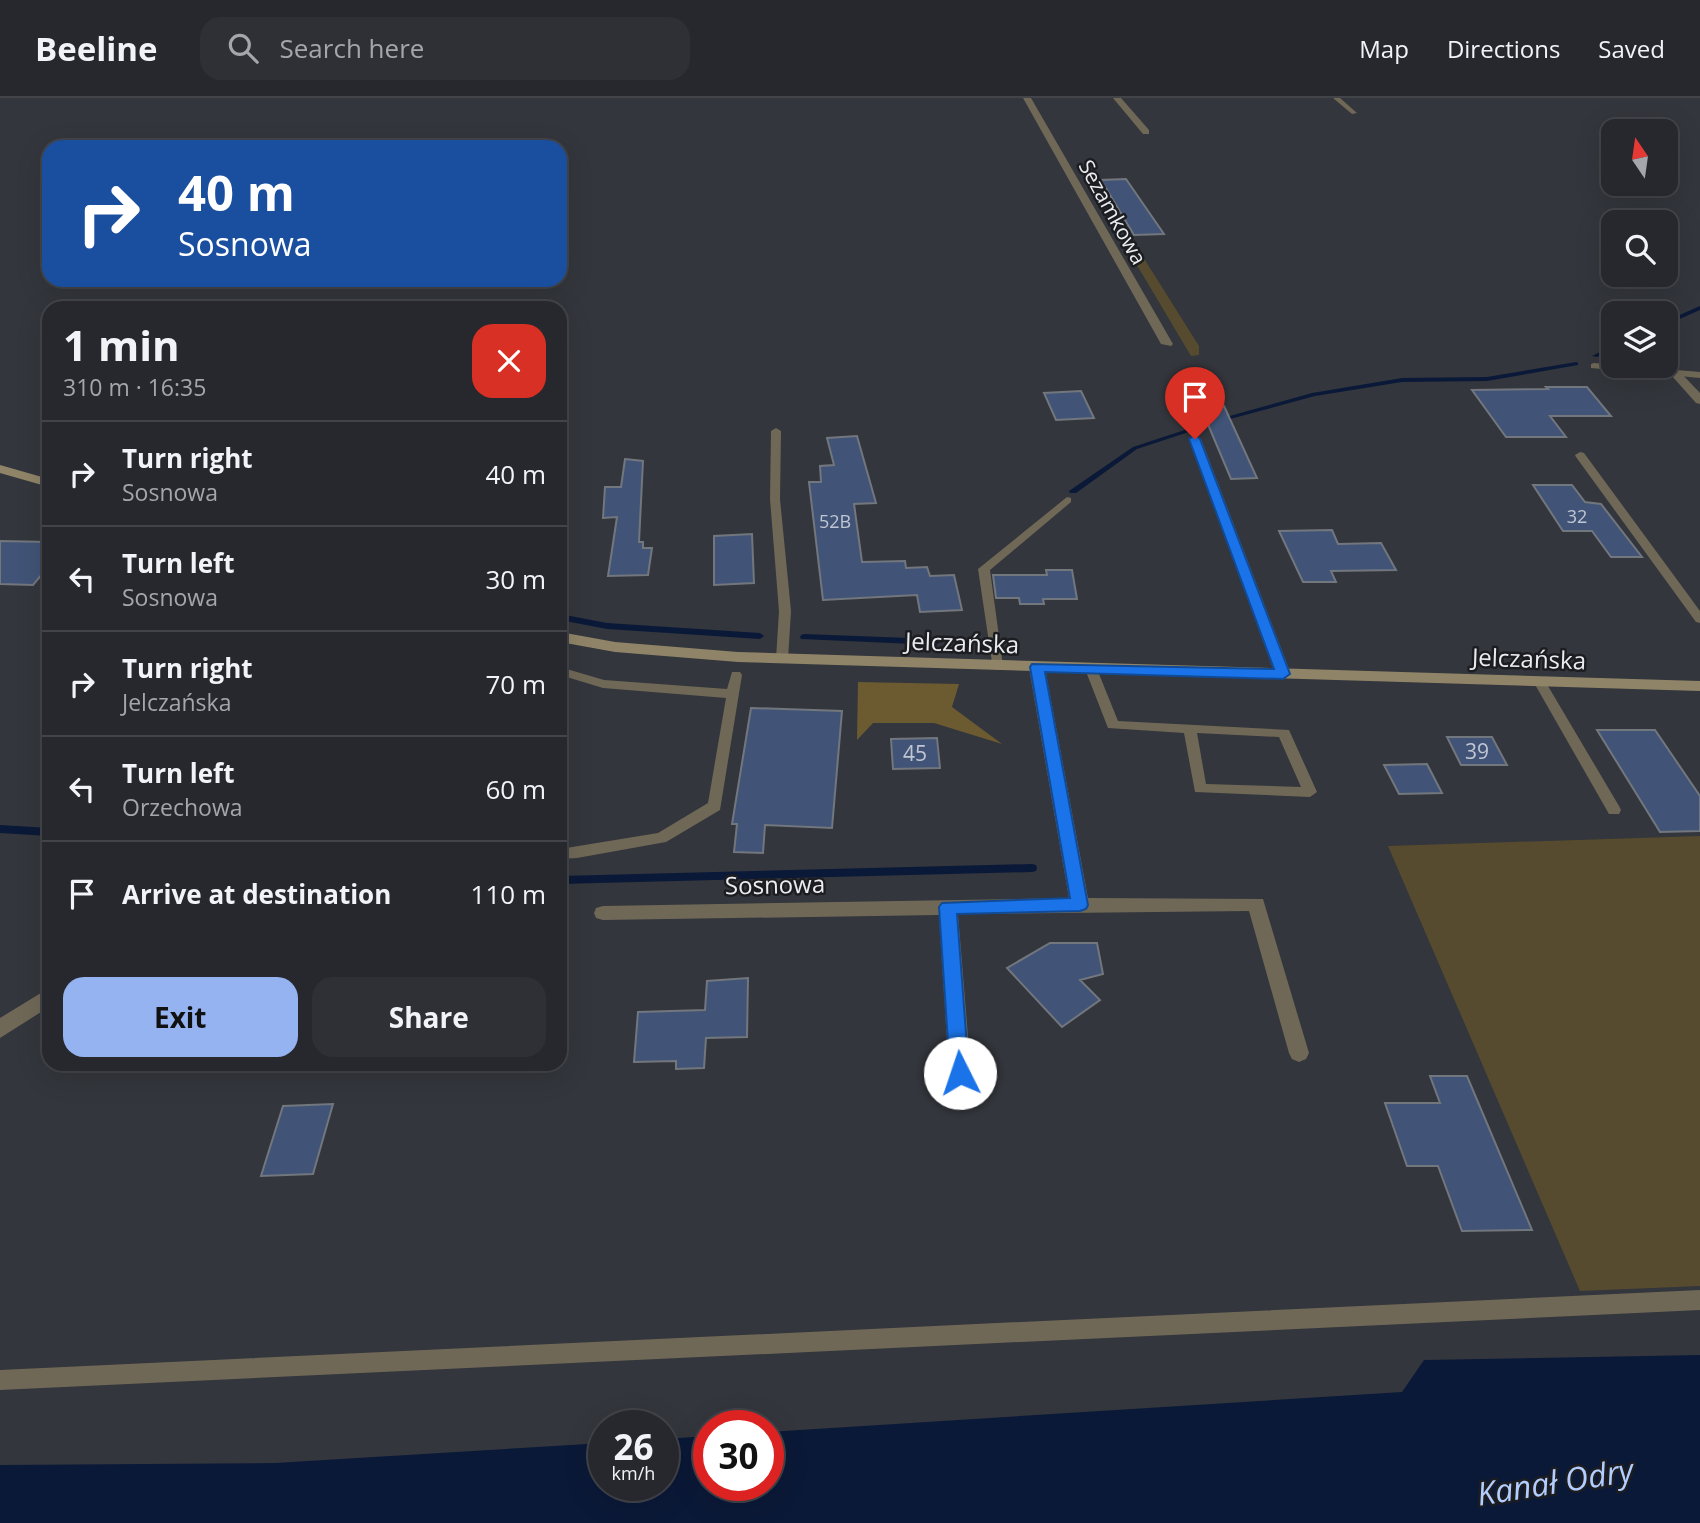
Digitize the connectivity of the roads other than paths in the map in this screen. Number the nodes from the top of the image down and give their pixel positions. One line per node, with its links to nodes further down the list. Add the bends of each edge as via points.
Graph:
1 (1027, 98): 6 (street, Sezamkowa)
2 (1117, 98): 5 (street)
3 (1336, 98): 4 (lane)
4 (1354, 113)
5 (1146, 132)
6 (1167, 344)
7 (1594, 366): 8 (lane)
8 (1601, 366)
9 (1678, 374): 10 (lane)
10 (1700, 375)
11 (1678, 376): 12 (street)
12 (1700, 400)
13 (776, 431): 21 (lane, via 775,499 785,611)
14 (1195, 439): 26 (street)
15 (1580, 455): 19 (lane)
16 (0, 469): 17 (main road)
17 (42, 481)
18 (1067, 500): 22 (lane, via 984,569)
19 (1700, 619)
20 (567, 640): 21 (main road, Jelczańska)
21 (782, 659): 22 (main road, Jelczańska)
22 (997, 666): 23 (main road, Jelczańska)
23 (1037, 667): 24 (main road, Jelczańska); 34 (street)
24 (1091, 669): 26 (main road, Jelczańska); 31 (lane, via 1113,725)
25 (567, 673): 30 (lane, via 603,684)
26 (1283, 674): 28 (main road, Jelczańska)
27 (736, 675): 30 (lane)
28 (1539, 681): 29 (main road, Jelczańska); 32 (lane)
29 (1700, 686)
30 (733, 694): 33 (lane, via 715,806 661,838)
31 (1190, 729): 31 (lane, via 1284,733 1310,792 1200,789)
32 (1614, 810)
33 (567, 853)
34 (1080, 905): 35 (street, Sosnowa); 39 (street, Sosnowa, via 1256,904)
35 (948, 907): 36 (street, Sosnowa); 40 (street)
36 (603, 913)
37 (42, 1001): 38 (street)
38 (0, 1029)
39 (1299, 1053)
40 (960, 1073)
41 (1700, 1300): 42 (lane)
42 (0, 1380)

